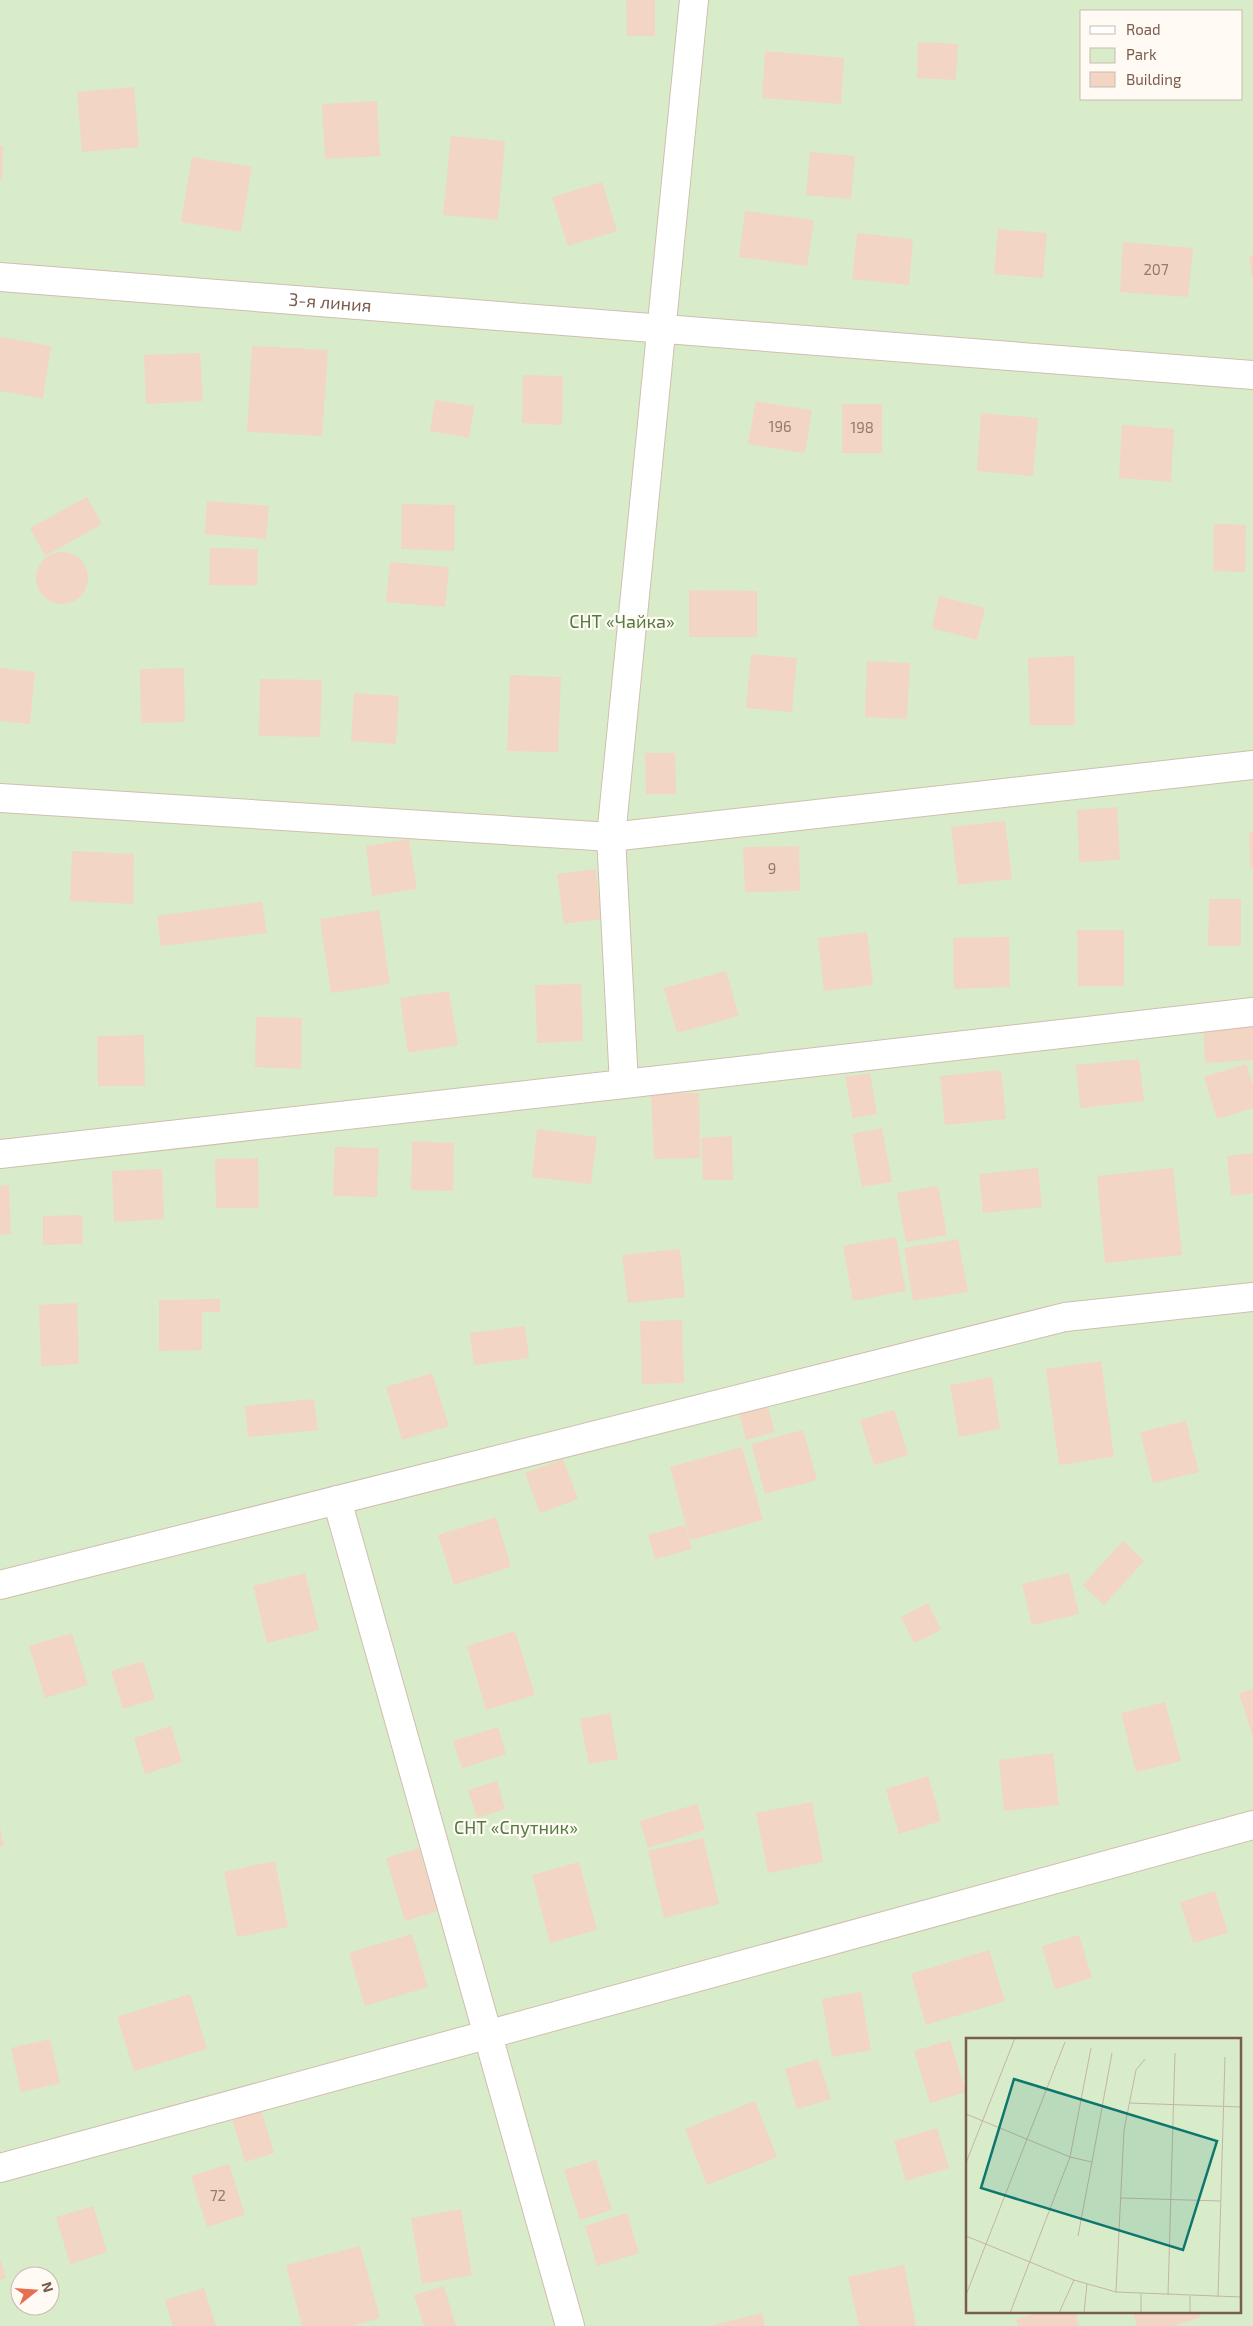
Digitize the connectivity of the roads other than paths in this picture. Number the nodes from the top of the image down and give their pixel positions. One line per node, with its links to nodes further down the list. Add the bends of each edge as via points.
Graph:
1 (694, 0): 3 (street)
2 (0, 277): 3 (street, 3-я линия)
3 (661, 329): 4 (street, 3-я линия); 7 (street)
4 (1253, 375)
5 (1253, 765): 7 (street)
6 (0, 798): 7 (street)
7 (611, 837): 9 (street)
8 (1253, 1012): 9 (street)
9 (624, 1084): 10 (street)
10 (0, 1154)
11 (1253, 1297): 12 (street, via 1065,1317)
12 (337, 1500): 13 (street); 15 (street)
13 (0, 1585)
14 (1253, 1825): 15 (street)
15 (488, 2035): 16 (street); 17 (street)
16 (0, 2168)
17 (570, 2326)

